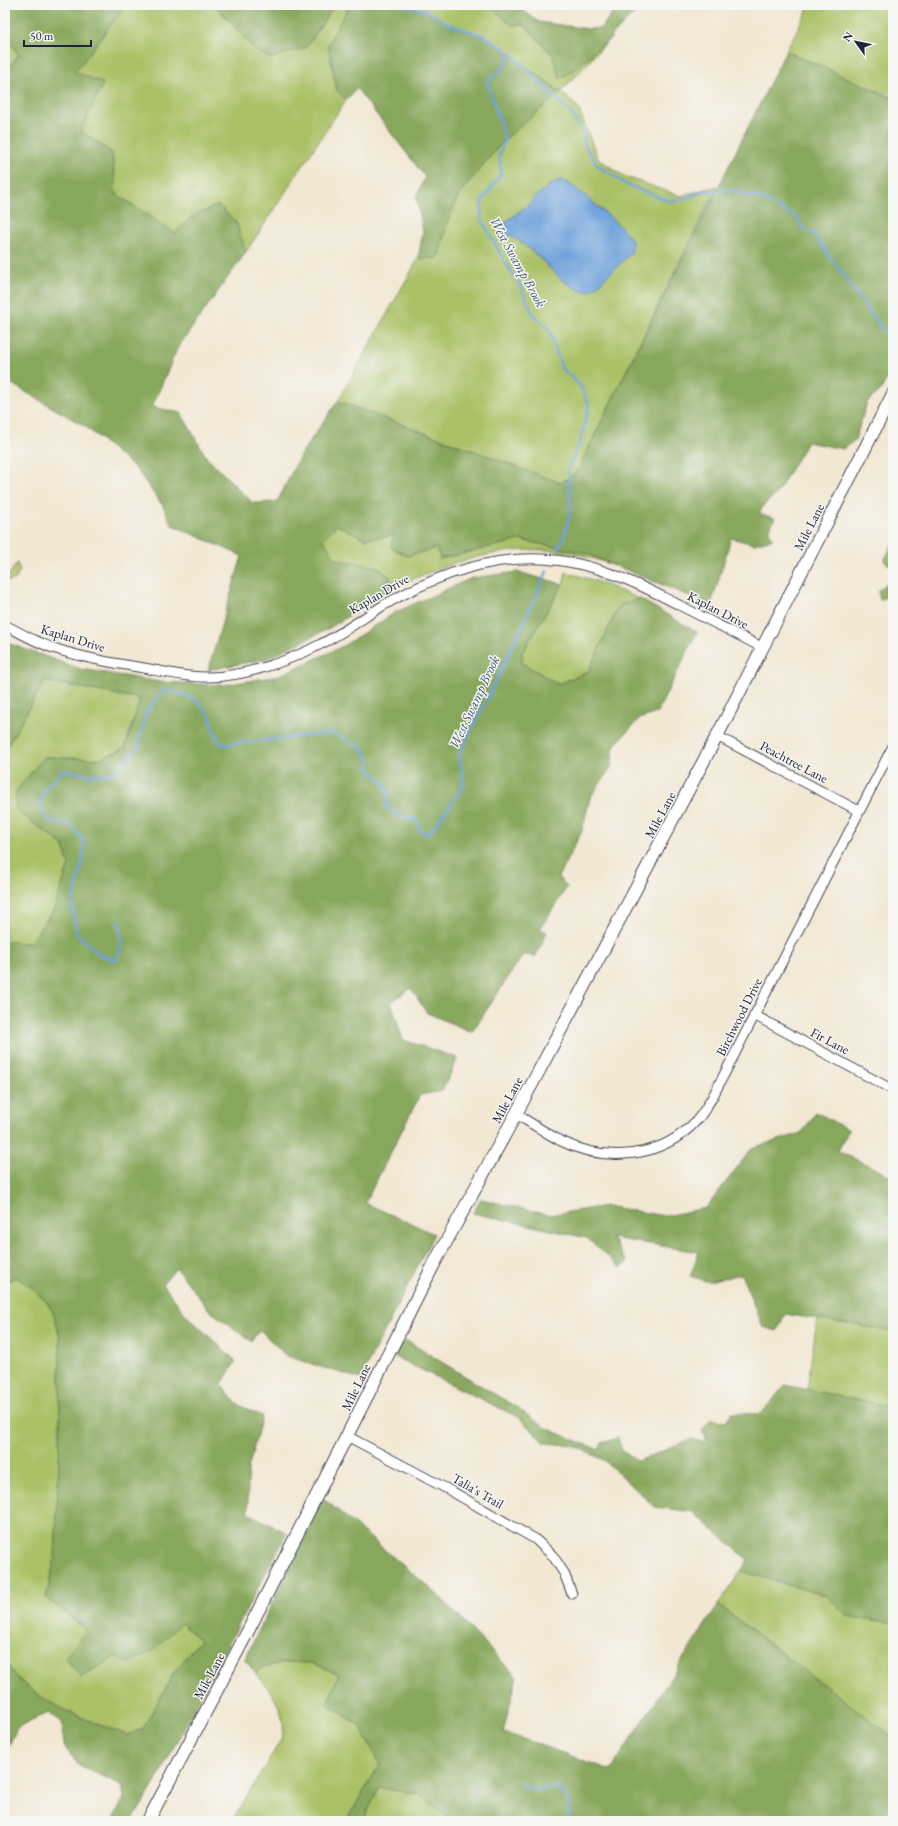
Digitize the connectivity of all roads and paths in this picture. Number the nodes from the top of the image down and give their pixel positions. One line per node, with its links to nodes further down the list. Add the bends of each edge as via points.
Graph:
1 (893, 394): 3 (street, Mile Lane)
2 (5, 625): 3 (street, Kaplan Drive, via 51,647 86,658 182,676 228,676 281,662 322,644 428,581 476,566 514,559 542,559 619,576)
3 (763, 648): 4 (street, Mile Lane)
4 (717, 736): 6 (street, Peachtree Lane); 9 (street, Mile Lane)
5 (893, 746): 6 (street, Birchwood Drive)
6 (859, 810): 7 (street, Birchwood Drive)
7 (754, 1015): 8 (street, Fir Lane); 9 (street, Birchwood Drive, via 712,1098 697,1120 681,1134 663,1144 646,1151 603,1155 561,1141)
8 (893, 1090)
9 (516, 1114): 10 (street, Mile Lane, via 434,1262)
10 (347, 1436): 11 (street, Talia's Trail, via 536,1539 553,1556 564,1573); 12 (street, Mile Lane)
11 (572, 1594)
12 (148, 1821)

